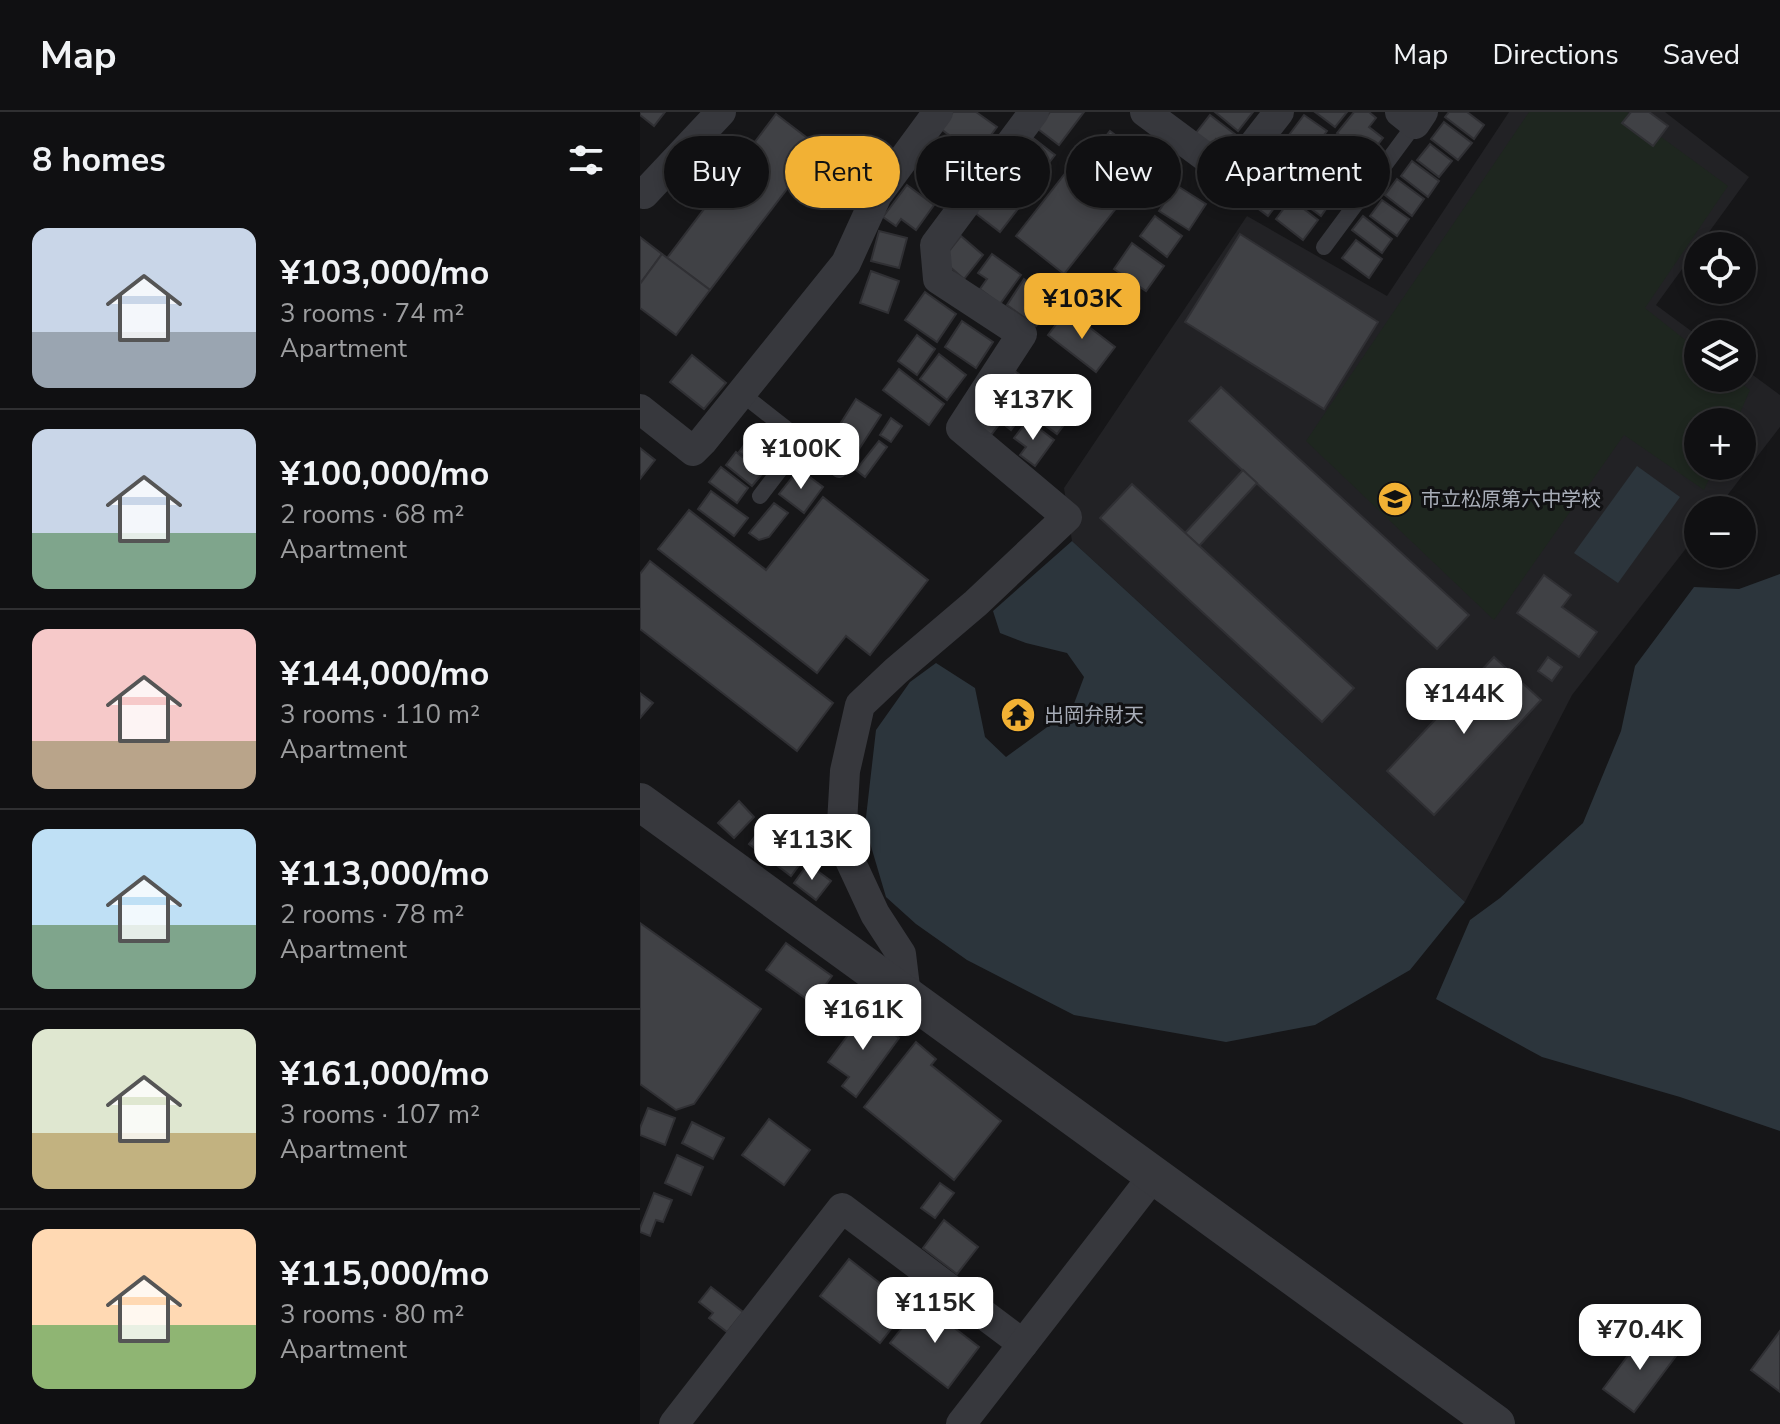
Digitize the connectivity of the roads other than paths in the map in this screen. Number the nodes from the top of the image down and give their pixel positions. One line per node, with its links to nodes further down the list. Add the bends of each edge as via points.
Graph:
1 (721, 112): 7 (street)
2 (938, 112): 9 (street, via 877,195 846,263)
3 (1034, 112): 15 (street, via 935,245 938,279 1022,334 961,428 1067,517 860,705 845,771 841,841 875,914 901,954)
4 (1145, 112): 5 (street, via 1230,175)
5 (1279, 112)
6 (1413, 116): 8 (lane)
7 (640, 193)
8 (1324, 247)
9 (742, 394): 10 (street, via 693,451); 11 (lane)
10 (640, 409)
11 (802, 441): 12 (lane); 13 (lane)
12 (839, 470)
13 (760, 496)
14 (640, 802): 15 (street)
15 (906, 995): 16 (street)
16 (1154, 1175): 17 (street); 20 (street)
17 (1023, 1344): 18 (street, via 842,1208); 19 (street)
18 (674, 1424)
19 (961, 1424)
20 (1496, 1424)

